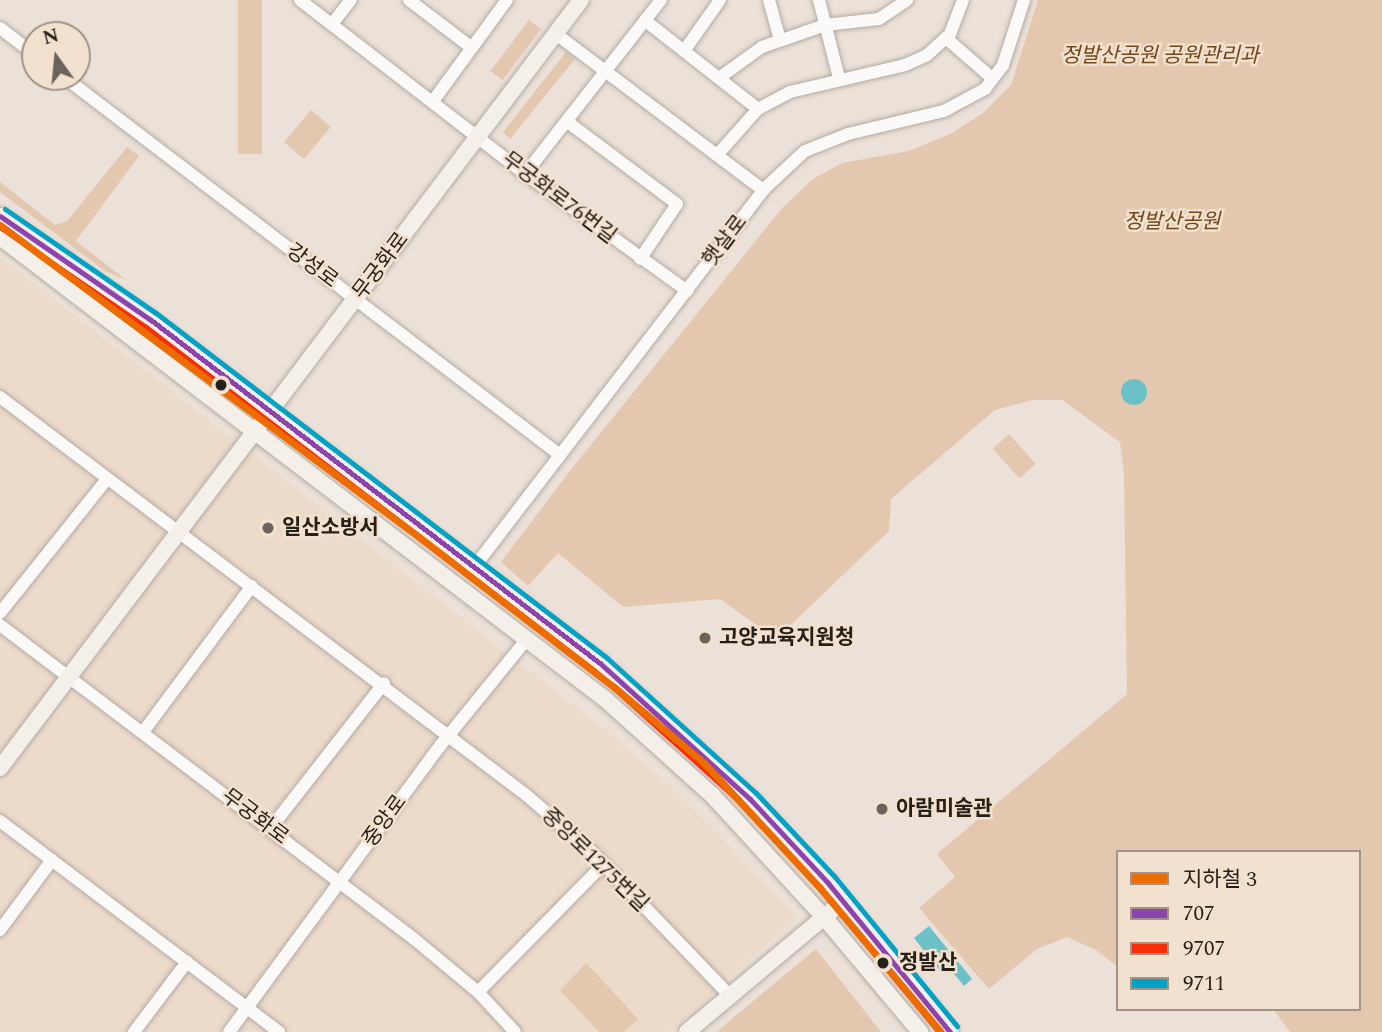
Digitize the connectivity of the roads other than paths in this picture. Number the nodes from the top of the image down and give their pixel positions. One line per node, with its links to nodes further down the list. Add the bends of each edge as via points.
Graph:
1 (300, 0): 14 (street, 무궁화로76번길)
2 (351, 0): 14 (street)
3 (409, 0): 21 (street)
4 (507, 0): 21 (street)
5 (581, 0): 17 (main road, 무궁화로)
6 (661, 0): 13 (street)
7 (720, 0): 22 (street)
8 (769, 0): 19 (street)
9 (820, 0): 15 (street)
10 (907, 0): 15 (street, via 879,19)
11 (963, 0): 18 (street)
12 (1024, 0): 26 (street, 햇살로, via 1003,65)
13 (648, 22): 22 (street); 23 (street)
14 (332, 24): 28 (street, 무궁화로76번길)
15 (825, 25): 19 (street); 25 (street)
16 (0, 28): 20 (street)
17 (556, 34): 23 (street); 31 (main road, 무궁화로)
18 (946, 38): 25 (street, via 927,55 905,65); 26 (street)
19 (780, 40): 24 (street, via 747,54)
20 (21, 44)
21 (472, 48): 28 (street)
22 (684, 51): 24 (street)
23 (609, 71): 30 (street); 32 (street)
24 (719, 78): 29 (street)
25 (839, 78): 29 (street, via 790,92)
26 (993, 79): 34 (street, 햇살로, via 985,89 944,111 848,134 805,152)
27 (82, 91): 39 (street, 강성로)
28 (433, 101): 31 (street, 무궁화로76번길)
29 (758, 109): 32 (street)
30 (569, 123): 33 (street); 37 (street, via 677,204)
31 (479, 136): 33 (street, 무궁화로76번길); 39 (main road, 무궁화로)
32 (718, 154): 34 (street)
33 (524, 174): 37 (street, 무궁화로76번길)
34 (763, 190): 38 (street, 햇살로)
35 (0, 216): 41 (main road, via 151,320)
36 (0, 237): 42 (main road)
37 (640, 259): 38 (street, 무궁화로76번길)
38 (687, 290): 43 (street, 햇살로)
39 (356, 300): 41 (main road, 무궁화로); 43 (street, 강성로)
40 (0, 397): 44 (street)
41 (270, 410): 42 (main road, 무궁화로); 46 (main road)
42 (256, 432): 45 (main road, 무궁화로); 50 (main road)
43 (560, 455): 46 (street, 햇살로)
44 (106, 480): 45 (street); 48 (street)
45 (179, 531): 47 (street); 51 (main road, 무궁화로)
46 (475, 566): 61 (main road, via 601,664 709,760)
47 (252, 586): 52 (street); 53 (street)
48 (0, 613)
49 (0, 625): 51 (street, 무궁화로)
50 (527, 639): 54 (street, 중앙로); 62 (main road, via 605,699 713,796)
51 (71, 675): 53 (street, 무궁화로); 55 (main road, 무궁화로)
52 (384, 683): 54 (street); 57 (street)
53 (143, 732): 57 (street, 무궁화로)
54 (449, 735): 59 (street, 중앙로1275번길); 60 (street, 중앙로)
55 (0, 768)
56 (0, 821): 58 (street)
57 (270, 829): 60 (street, 무궁화로)
58 (52, 860): 63 (street); 64 (street)
59 (604, 864): 65 (street); 66 (street, 중앙로1275번길)
60 (341, 881): 65 (street); 67 (street, 중앙로)
61 (843, 901): 62 (main road); 74 (main road)
62 (824, 917): 66 (main road); 73 (main road)
63 (0, 930)
64 (187, 962): 67 (street); 68 (street)
65 (478, 992): 71 (street)
66 (730, 996): 72 (main road)
67 (247, 1006): 69 (street, 중앙로); 70 (street)
68 (134, 1032)
69 (229, 1032)
70 (279, 1032)
71 (515, 1032)
72 (687, 1032)
73 (920, 1032)
74 (950, 1032)

